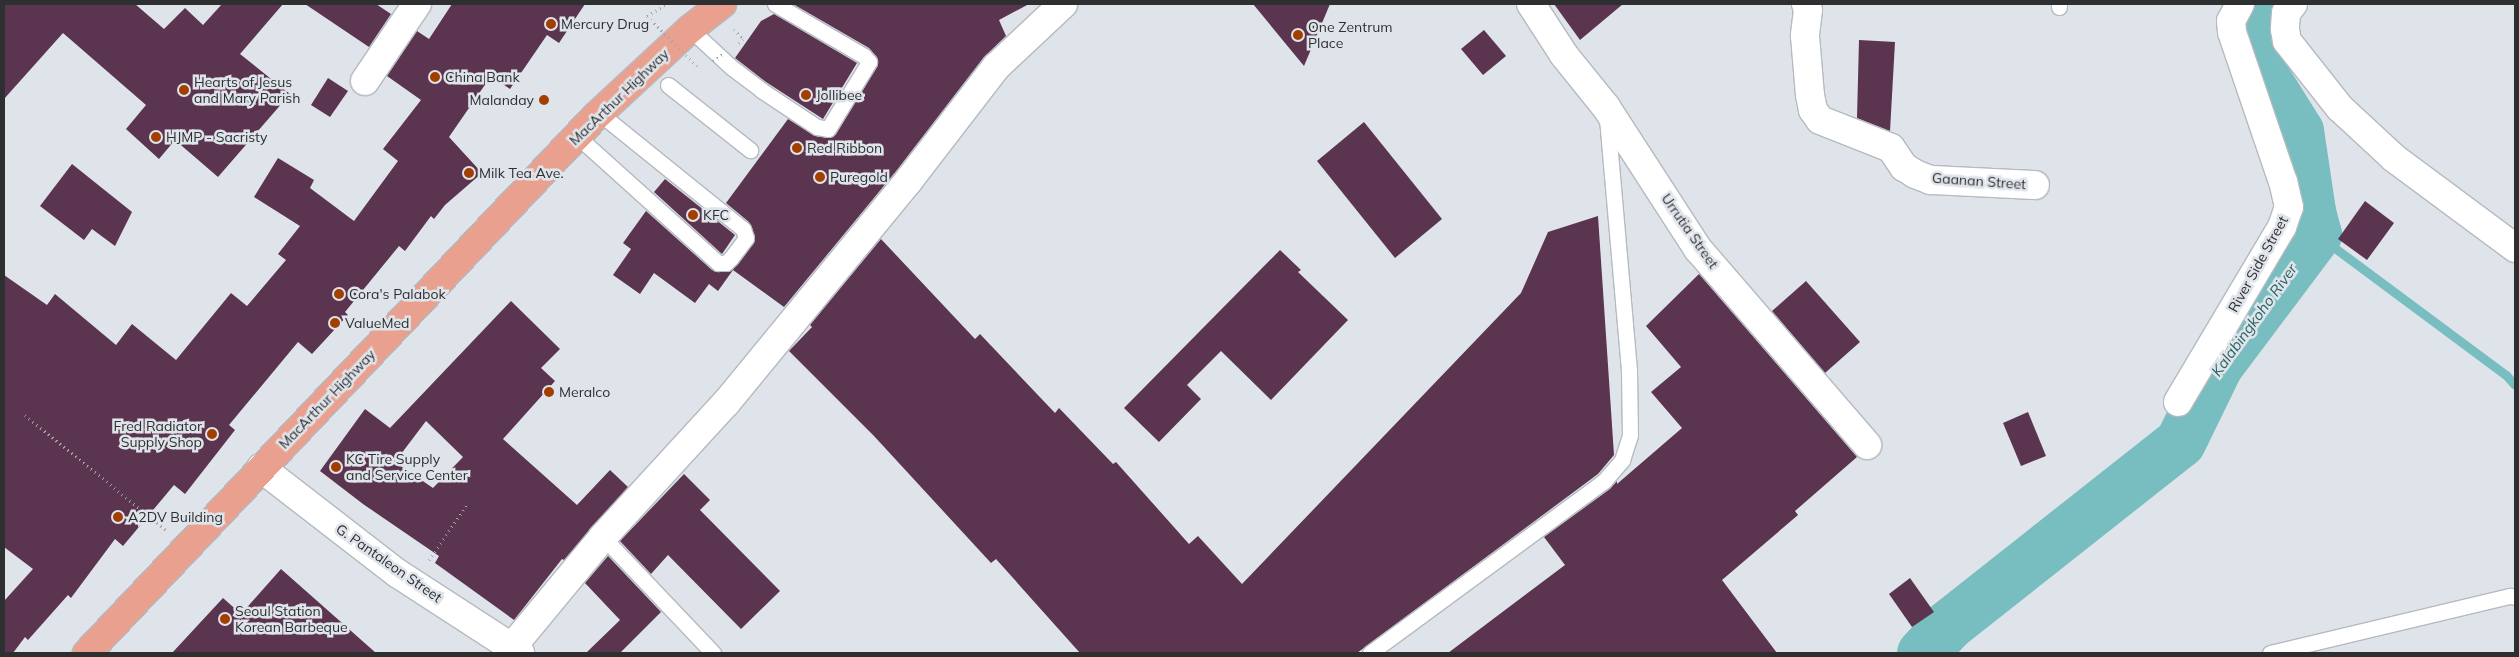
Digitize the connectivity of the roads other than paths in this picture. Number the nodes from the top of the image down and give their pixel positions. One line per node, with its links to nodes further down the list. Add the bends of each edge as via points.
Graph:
1 (417, 4): 10 (street)
2 (722, 4): 9 (highway, MacArthur Highway)
3 (775, 4): 9 (lane, via 869,62 828,128 817,128 761,90)
4 (1063, 4): 21 (street, via 996,67 909,180 732,395)
5 (1531, 4): 12 (street, Urrutia Street, via 1564,55)
6 (1806, 4): 16 (street, Gaanan Street, via 1810,95 1812,110 1820,120 1891,148 1904,167 1930,180)
7 (2240, 4): 18 (street, River Side Street, via 2231,21 2232,32 2289,207 2282,228)
8 (2293, 4): 17 (street, via 2286,13 2287,42 2340,108 2394,158)
9 (690, 30): 13 (highway, MacArthur Highway)
10 (365, 81)
11 (668, 85): 15 (lane)
12 (1606, 106): 19 (street, Urrutia Street, via 1698,248); 26 (lane, via 1629,370 1630,435 1622,460 1604,481)
13 (599, 114): 14 (highway, MacArthur Highway); 14 (lane, via 743,229 746,238 726,263 718,262)
14 (577, 136): 20 (highway, MacArthur Highway)
15 (750, 150)
16 (2035, 185)
17 (2515, 248)
18 (2178, 402)
19 (1866, 445)
20 (261, 468): 23 (street, G. Pantaleon Street, via 397,573); 24 (highway, MacArthur Highway)
21 (604, 537): 23 (street); 25 (lane)
22 (2515, 597): 27 (lane)
23 (516, 650)
24 (87, 653)
25 (713, 653)
26 (1370, 653)
27 (2270, 653)

